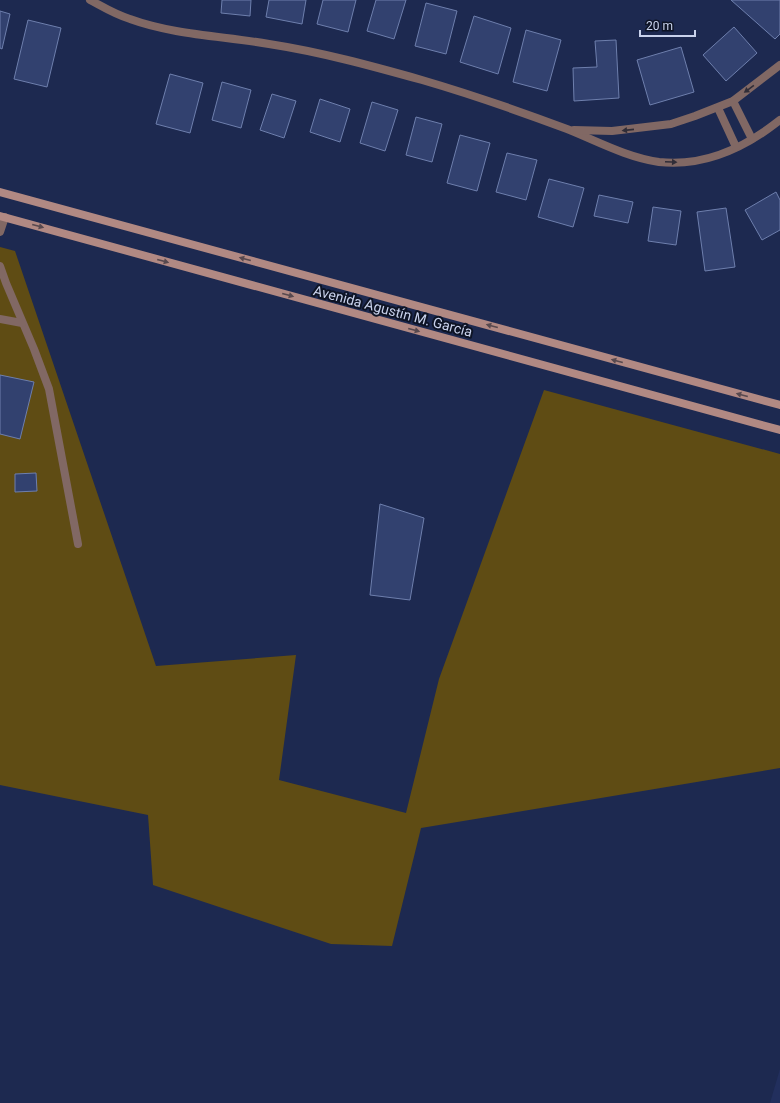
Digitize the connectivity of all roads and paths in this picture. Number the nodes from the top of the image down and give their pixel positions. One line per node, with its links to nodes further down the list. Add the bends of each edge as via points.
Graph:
1 (90, 0): 6 (street, via 129,19 162,28 270,44 422,80)
2 (780, 65): 3 (street, one-way to 3)
3 (733, 101): 4 (street); 7 (street)
4 (718, 108): 6 (street, one-way to 6, via 671,124 612,131); 8 (street)
5 (780, 120): 7 (street)
6 (568, 130): 8 (street, one-way to 8, via 629,155 659,162 699,161)
7 (752, 139): 8 (street)
8 (736, 147)
9 (0, 192): 16 (main road, Avenida Agustín M. García, one-way to 9)
10 (2, 217): 11 (street); 17 (main road, Avenida Agustín M. García, one-way to 17)
11 (0, 232)
12 (0, 266): 13 (street)
13 (3, 283): 15 (street)
14 (0, 319): 15 (street)
15 (22, 323): 18 (street, via 49,389)
16 (780, 405)
17 (780, 430)
18 (78, 544)

